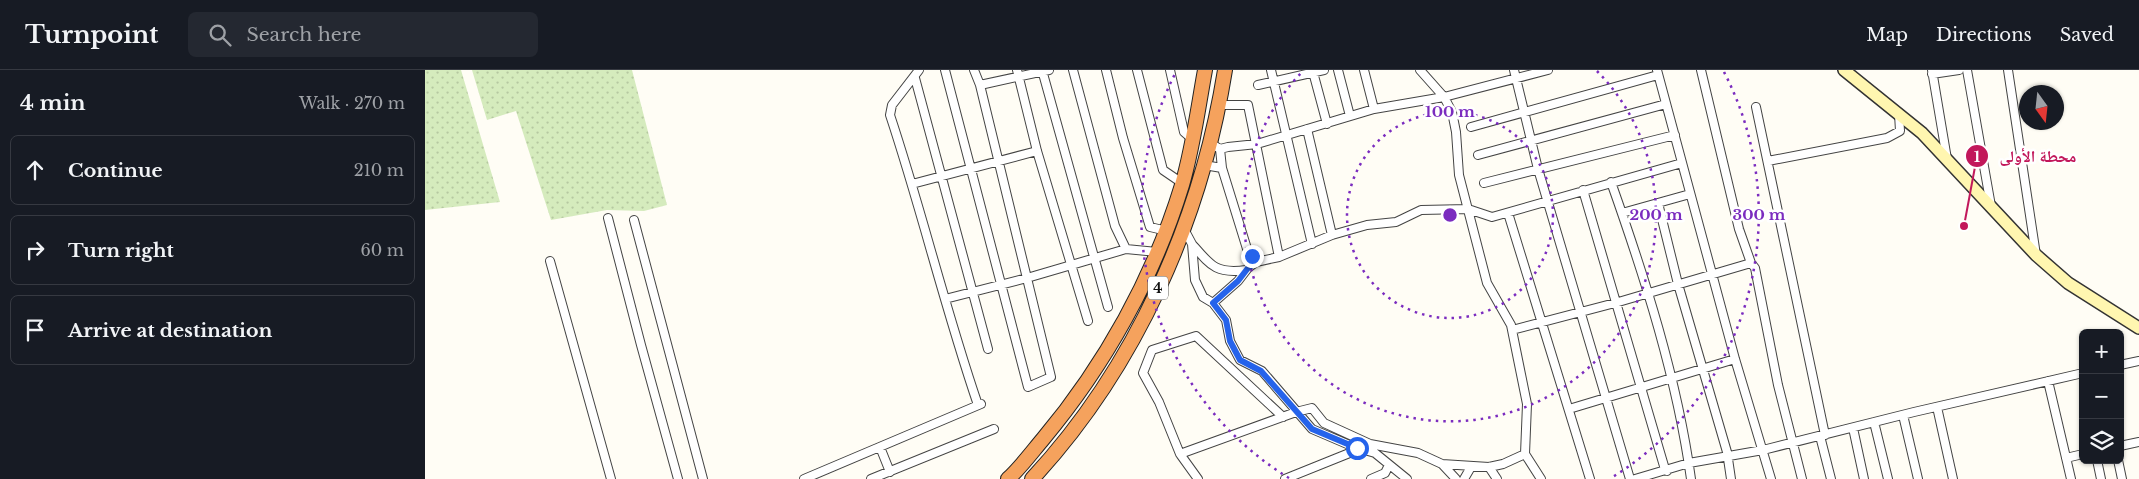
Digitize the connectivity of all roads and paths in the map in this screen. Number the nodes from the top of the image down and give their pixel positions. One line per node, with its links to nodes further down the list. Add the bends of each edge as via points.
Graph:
1 (919, 70): 27 (street)
2 (945, 70): 57 (street)
3 (974, 70): 30 (street)
4 (1073, 70): 79 (street, via 1115,226)
5 (1106, 70): 75 (street, via 1150,227)
6 (1137, 70): 60 (street, via 1163,170)
7 (1170, 70): 45 (street, via 1184,132)
8 (1205, 70): 45 (highway, 4)
9 (1225, 70): 34 (highway, 4)
10 (1271, 70): 29 (street)
11 (1324, 70): 23 (street)
12 (1338, 70): 39 (street)
13 (1364, 70): 36 (street)
14 (1420, 70): 32 (street)
15 (1514, 70): 28 (street)
16 (1548, 70): 28 (street)
17 (1701, 70): 86 (street, via 1739,229)
18 (1844, 70): 38 (main road)
19 (1959, 70): 24 (street)
20 (1967, 70): 68 (street)
21 (2008, 70): 81 (street)
22 (1044, 71): 25 (street); 82 (street)
23 (1313, 72): 29 (street); 40 (street)
24 (1932, 72): 52 (street)
25 (1017, 73): 30 (street); 49 (street)
26 (1658, 73): 33 (street); 37 (street)
27 (915, 78): 59 (street); 63 (street, via 892,105 890,115)
28 (1515, 79): 32 (street); 37 (street)
29 (1272, 81): 31 (street); 43 (street)
30 (980, 85): 51 (street)
31 (1258, 85)
32 (1444, 97): 36 (street); 69 (street, via 1452,112 1459,175)
33 (1666, 104): 44 (street); 46 (street)
34 (1219, 105): 47 (street, via 1248,105); 48 (highway, 4)
35 (1756, 107): 53 (street)
36 (1375, 108): 39 (street)
37 (1525, 112): 41 (street); 46 (street)
38 (1899, 113): 52 (main road); 53 (street, via 1900,131 1887,138)
39 (1350, 116): 40 (street)
40 (1327, 124): 42 (street)
41 (1471, 128)
42 (1307, 129): 43 (street); 76 (street)
43 (1286, 134): 47 (street); 78 (street)
44 (1675, 135): 54 (street); 58 (street)
45 (1192, 139): 60 (highway, 4)
46 (1530, 140): 50 (street); 58 (street)
47 (1257, 144): 48 (street); 83 (street)
48 (1215, 146): 55 (highway, 4); 56 (street)
49 (1037, 151): 51 (street); 87 (street)
50 (1478, 155)
51 (999, 160): 57 (street); 90 (street)
52 (1947, 160): 68 (main road)
53 (1768, 161): 122 (street)
54 (1682, 163): 61 (street); 65 (street)
55 (1203, 165): 56 (street); 74 (highway, 4)
56 (1222, 168): 85 (street, via 1248,252)
57 (970, 169): 59 (street); 92 (street)
58 (1538, 169): 62 (street); 66 (street)
59 (941, 176): 63 (street); 93 (street)
60 (1182, 182): 75 (highway, 4)
61 (1611, 182): 64 (street); 71 (street)
62 (1484, 183)
63 (913, 184): 95 (street)
64 (1583, 190): 66 (street); 97 (street)
65 (1690, 194): 67 (street); 89 (street)
66 (1547, 201): 70 (street); 99 (street)
67 (1658, 203): 71 (street); 91 (street)
68 (1991, 206): 81 (main road)
69 (1467, 209): 70 (street, via 1492,218); 76 (street, via 1421,210 1396,222 1367,225); 103 (street, via 1487,283)
70 (1508, 213): 101 (street)
71 (1622, 213): 94 (street)
72 (609, 218): 145 (street)
73 (634, 220): 146 (street)
74 (1184, 229): 77 (street); 150 (highway, 4, via 1126,350 1074,428)
75 (1167, 231): 80 (highway, 4)
76 (1332, 235): 78 (street)
77 (1192, 244): 88 (street, via 1214,267 1229,272); 96 (street, via 1195,280 1203,296)
78 (1312, 244): 83 (street)
79 (1126, 249): 80 (street); 82 (street)
80 (1157, 252): 149 (highway, 4, via 1124,320 1095,369 1069,407)
81 (2037, 255): 102 (main road, via 2068,283)
82 (1095, 257): 87 (street); 98 (street)
83 (1279, 257): 85 (street)
84 (550, 261): 144 (street)
85 (1256, 262): 88 (street)
86 (1751, 263): 89 (street); 123 (street, via 1755,268)
87 (1070, 265): 90 (street); 100 (street)
88 (1246, 270): 96 (street)
89 (1711, 274): 91 (street); 105 (street)
90 (1027, 278): 92 (street); 92 (street, via 1051,378 1028,387)
91 (1678, 284): 94 (street); 108 (street)
92 (1001, 285): 93 (street)
93 (974, 292): 95 (street); 104 (street)
94 (1647, 293): 97 (street); 110 (street)
95 (945, 299): 126 (street, via 958,347 980,404)
96 (1213, 303): 116 (street, via 1226,320 1230,341 1240,360 1261,371)
97 (1615, 303): 99 (street); 112 (street)
98 (1108, 307)
99 (1581, 312): 101 (street); 113 (street)
100 (1088, 321)
101 (1542, 322): 103 (street); 115 (street)
102 (2139, 328)
103 (1512, 330): 130 (street, via 1527,404)
104 (987, 348)
105 (1735, 359): 108 (street); 128 (street)
106 (2139, 361): 107 (street)
107 (2124, 364)
108 (1702, 368): 110 (street); 132 (street)
109 (2079, 375): 111 (street)
110 (1671, 377): 112 (street); 134 (street)
111 (2048, 382): 114 (street); 133 (street)
112 (1641, 387): 113 (street); 141 (street)
113 (1605, 397): 115 (street); 160 (street)
114 (1937, 407): 117 (street); 170 (street)
115 (1569, 409): 159 (street)
116 (1296, 412): 118 (street); 127 (street, via 1312,429); 135 (street, via 1312,408 1324,423 1370,444 1418,453)
117 (1903, 415): 119 (street); 169 (street)
118 (1283, 417): 129 (street); 129 (street, via 1196,336 1152,350 1143,372)
119 (1874, 422): 120 (street); 168 (street)
120 (1853, 428): 122 (street); 167 (street)
121 (994, 429): 142 (street)
122 (1822, 435): 123 (street); 166 (street)
123 (1793, 442): 128 (street); 165 (street)
124 (2139, 442): 125 (street)
125 (2124, 445)
126 (880, 447): 142 (street); 147 (street)
127 (1357, 448): 138 (street, via 1375,453); 152 (street)
128 (1763, 450): 132 (street); 164 (street)
129 (1180, 454): 151 (street)
130 (1525, 454): 140 (street); 158 (street)
131 (2079, 455): 133 (street)
132 (1728, 457): 134 (street); 163 (street)
133 (2067, 458): 171 (street)
134 (1689, 463): 141 (street); 162 (street)
135 (1442, 464): 139 (street); 155 (street)
136 (2098, 464): 172 (street)
137 (2119, 464): 173 (street)
138 (1389, 465): 153 (street, via 1385,473); 154 (street)
139 (1471, 467): 140 (street); 156 (street)
140 (1489, 467): 157 (street)
141 (1667, 471): 143 (street)
142 (890, 472): 148 (street)
143 (1652, 477): 161 (street)
144 (611, 479)
145 (678, 479)
146 (703, 479)
147 (804, 479)
148 (871, 479)
149 (1008, 479)
150 (1031, 479)
151 (1197, 479)
152 (1285, 479)
153 (1371, 479)
154 (1407, 479)
155 (1456, 479)
156 (1465, 479)
157 (1497, 479)
158 (1541, 479)
159 (1590, 479)
160 (1630, 479)
161 (1635, 479)
162 (1691, 479)
163 (1731, 479)
164 (1771, 479)
165 (1802, 479)
166 (1831, 479)
167 (1865, 479)
168 (1888, 479)
169 (1918, 479)
170 (1953, 479)
171 (2071, 479)
172 (2101, 479)
173 (2122, 479)

